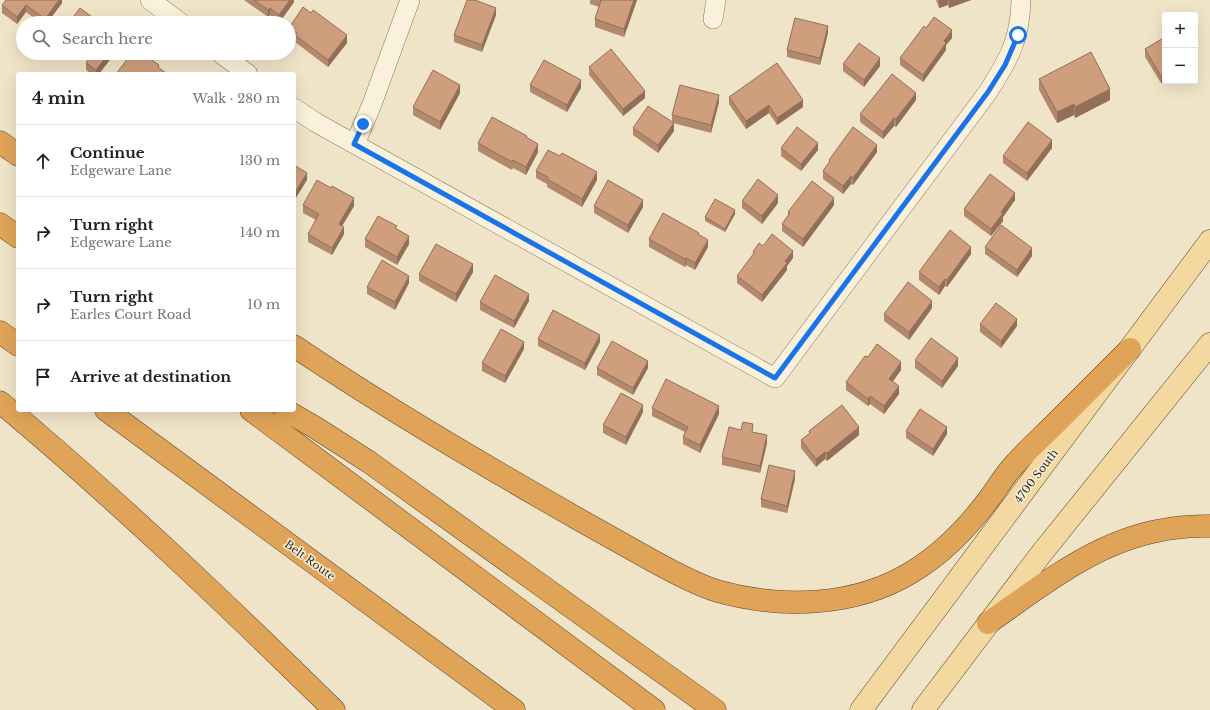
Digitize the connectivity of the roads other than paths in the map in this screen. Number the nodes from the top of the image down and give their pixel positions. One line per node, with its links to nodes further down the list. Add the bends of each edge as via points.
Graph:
1 (150, 0): 5 (street)
2 (410, 0): 11 (street, via 372,104)
3 (716, 0): 6 (street)
4 (1021, 0): 11 (street, via 1018,35 1005,65 988,92 775,378)
5 (172, 16)
6 (713, 19)
7 (229, 60): 8 (street)
8 (245, 72)
9 (296, 109): 11 (street)
10 (0, 142): 12 (highway)
11 (354, 144)
12 (16, 153)
13 (0, 224): 14 (highway)
14 (16, 236)
15 (1210, 241): 20 (main road, 4700 South)
16 (0, 332): 17 (highway)
17 (16, 344)
18 (1210, 344): 26 (main road)
19 (296, 347): 20 (highway, via 482,463 678,575 716,590 756,600 795,603 835,600 884,586 912,572 938,554 982,507 1014,464)
20 (1130, 349): 31 (main road, 4700 South)
21 (0, 402): 27 (highway, via 142,527)
22 (109, 412): 28 (highway, Belt Route)
23 (254, 412): 29 (highway)
24 (288, 412): 30 (highway, via 369,462)
25 (1210, 526): 26 (highway, via 1175,527 1148,532 1103,548 1067,568)
26 (988, 623): 32 (main road)
27 (334, 710)
28 (514, 710)
29 (654, 710)
30 (715, 710)
31 (861, 710)
32 (923, 710)

